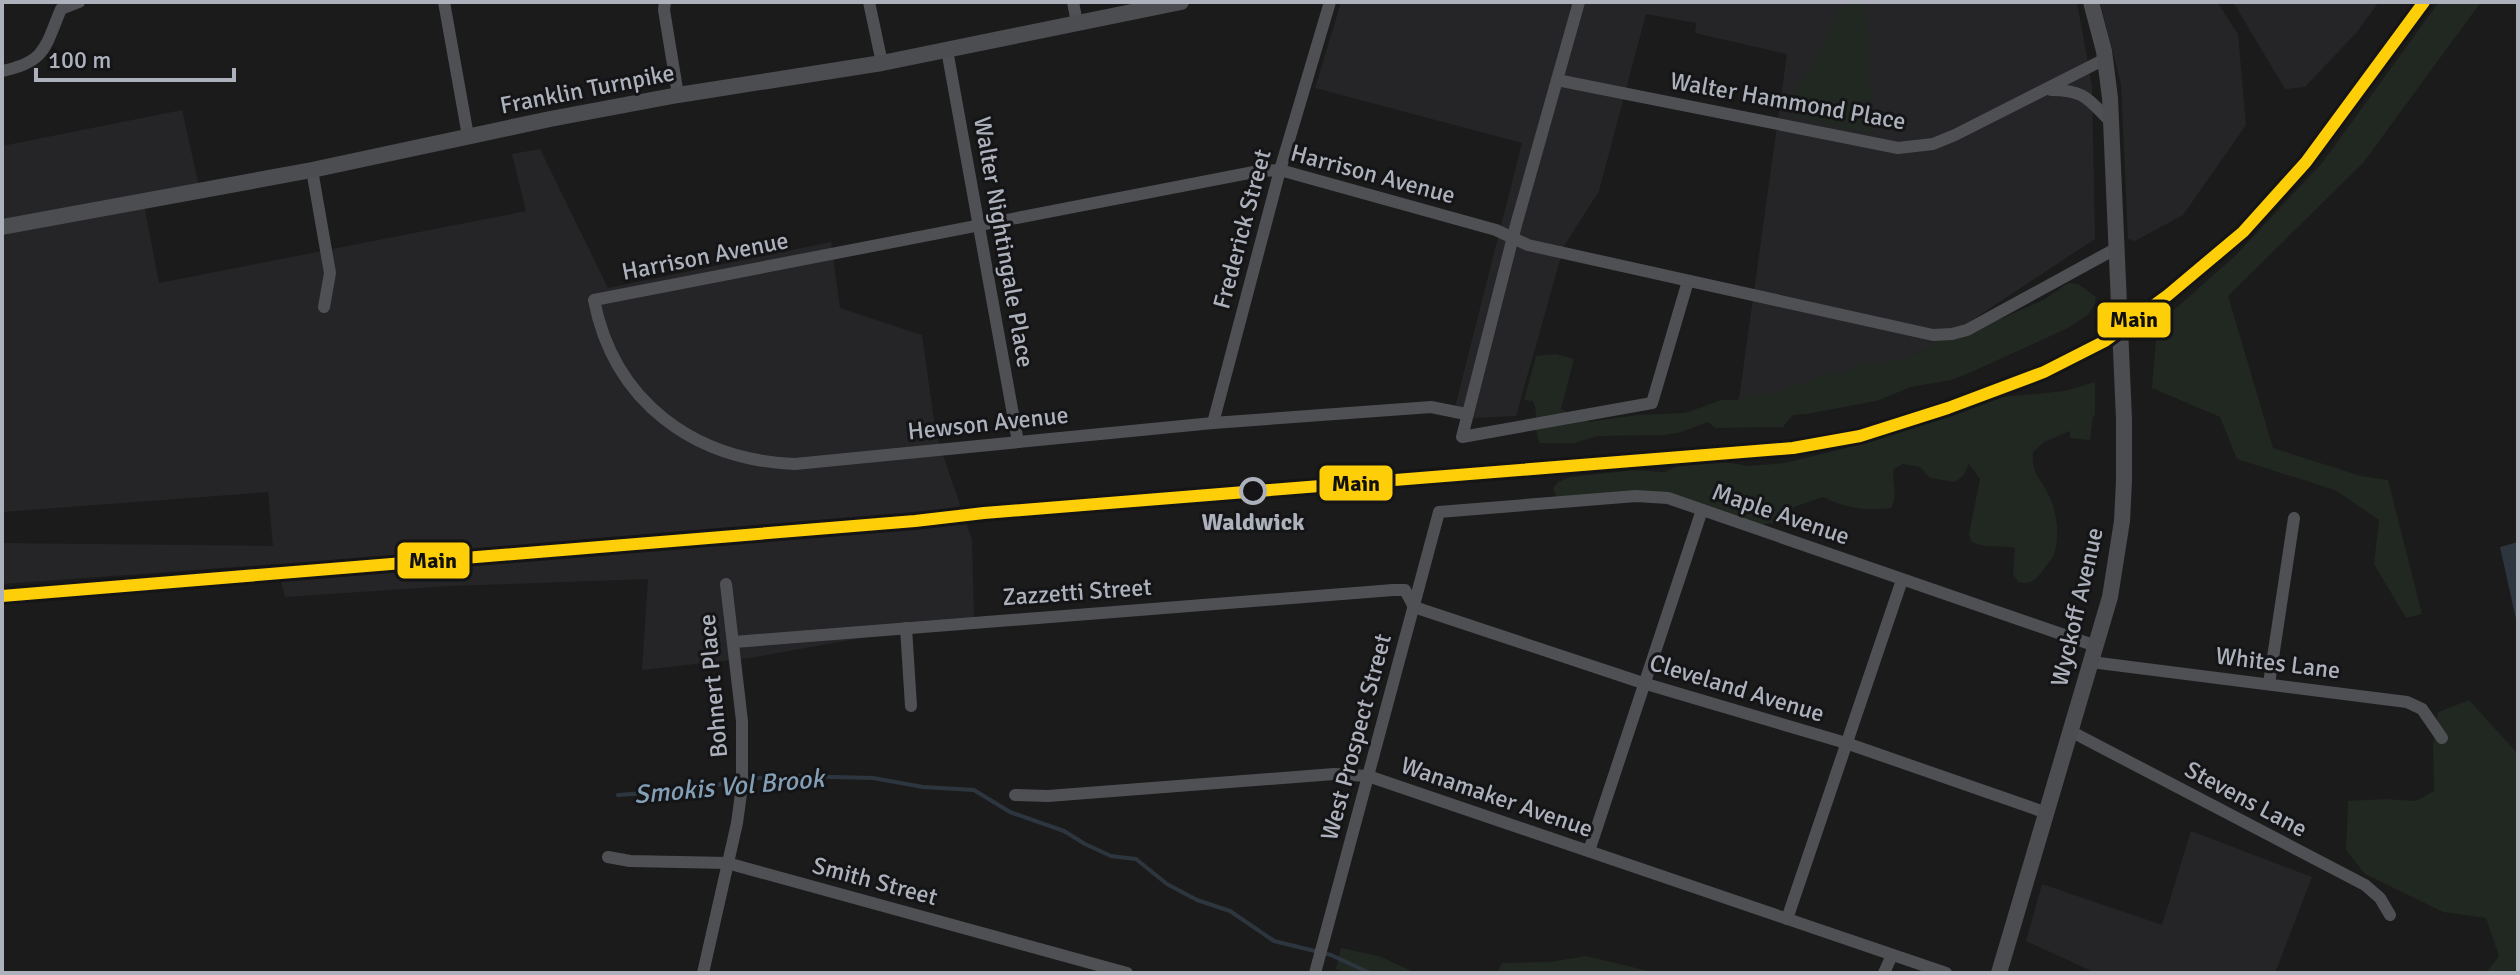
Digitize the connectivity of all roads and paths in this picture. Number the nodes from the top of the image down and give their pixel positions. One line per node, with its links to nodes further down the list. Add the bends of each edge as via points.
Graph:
1 (79, 2): 10 (street)
2 (444, 2): 20 (street)
3 (665, 2): 18 (street)
4 (869, 2): 14 (street)
5 (1073, 2): 11 (street)
6 (1181, 2): 11 (main road, Franklin Turnpike)
7 (1330, 2): 22 (street, Frederick Street)
8 (1579, 2): 16 (street)
9 (2091, 2): 13 (main road, Wyckoff Avenue)
10 (62, 5): 15 (street, via 41,54 24,67)
11 (1077, 23): 12 (main road, Franklin Turnpike)
12 (947, 50): 14 (main road, Franklin Turnpike); 23 (street, Walter Nightingale Place)
13 (2105, 59): 17 (street, Walter Hammond Place); 19 (main road, Wyckoff Avenue)
14 (882, 63): 18 (main road, Franklin Turnpike)
15 (2, 71)
16 (1557, 80): 17 (street, Walter Hammond Place, via 1898,148 1944,139); 25 (street)
17 (2047, 90): 19 (street, via 2079,93)
18 (678, 95): 20 (main road, Franklin Turnpike)
19 (2111, 122): 26 (main road, Wyckoff Avenue)
20 (468, 136): 21 (main road, Franklin Turnpike)
21 (312, 170): 24 (main road, Franklin Turnpike); 29 (street, via 330,273)
22 (1280, 170): 23 (street, Harrison Avenue); 25 (street, Harrison Avenue); 31 (street, Frederick Street)
23 (977, 224): 28 (street, Harrison Avenue); 32 (street, Walter Nightingale Place)
24 (2, 227)
25 (1513, 239): 27 (street, Harrison Avenue); 30 (street)
26 (2117, 248): 27 (street, Harrison Avenue, via 1952,334 1916,332); 41 (main road, Wyckoff Avenue, via 2122,521)
27 (1688, 281): 30 (street, via 1652,403 1462,437)
28 (594, 300): 32 (street, Hewson Avenue, via 613,357 641,397 677,429 723,452 795,464)
29 (324, 307)
30 (1466, 414): 31 (street, Hewson Avenue, via 1431,407)
31 (1213, 423): 32 (street, Hewson Avenue)
32 (1018, 442)
33 (1702, 510): 34 (street, Maple Avenue, via 1652,496); 36 (street, Maple Avenue); 42 (street)
34 (1439, 512): 38 (street, West Prospect Street)
35 (2294, 518): 43 (street)
36 (1902, 580): 41 (street, Maple Avenue); 47 (street)
37 (726, 584): 40 (street, Bohnert Place)
38 (1414, 607): 39 (street, Zazzetti Street, via 1405,590 1393,590); 42 (street, Cleveland Avenue); 48 (street, West Prospect Street)
39 (906, 628): 40 (street, Zazzetti Street); 44 (street)
40 (734, 642): 53 (street, Bohnert Place, via 742,781)
41 (2094, 654): 43 (street, Whites Lane); 45 (main road, Wyckoff Avenue)
42 (1643, 683): 47 (street, Cleveland Avenue); 51 (street)
43 (2269, 684): 46 (street, Whites Lane, via 2407,702 2422,709)
44 (911, 706)
45 (2072, 732): 50 (main road, Wyckoff Avenue); 54 (street, Stevens Lane, via 2365,885)
46 (2442, 738)
47 (1846, 743): 50 (street, Cleveland Avenue); 55 (street)
48 (1368, 776): 49 (street, Wanamaker Avenue); 51 (street, Wanamaker Avenue); 57 (street, West Prospect Street)
49 (1015, 795)
50 (2047, 813): 62 (main road, Wyckoff Avenue)
51 (1589, 851): 55 (street, Wanamaker Avenue)
52 (608, 857): 53 (street, Smith Street)
53 (727, 863): 58 (street, Bohnert Place); 59 (street, Smith Street)
54 (2390, 915)
55 (1787, 919): 56 (street, Wanamaker Avenue)
56 (1892, 955): 60 (street); 61 (street, Wanamaker Avenue)
57 (1316, 969)
58 (703, 973)
59 (1127, 973)
60 (1884, 973)
61 (1946, 973)
62 (1999, 973)

